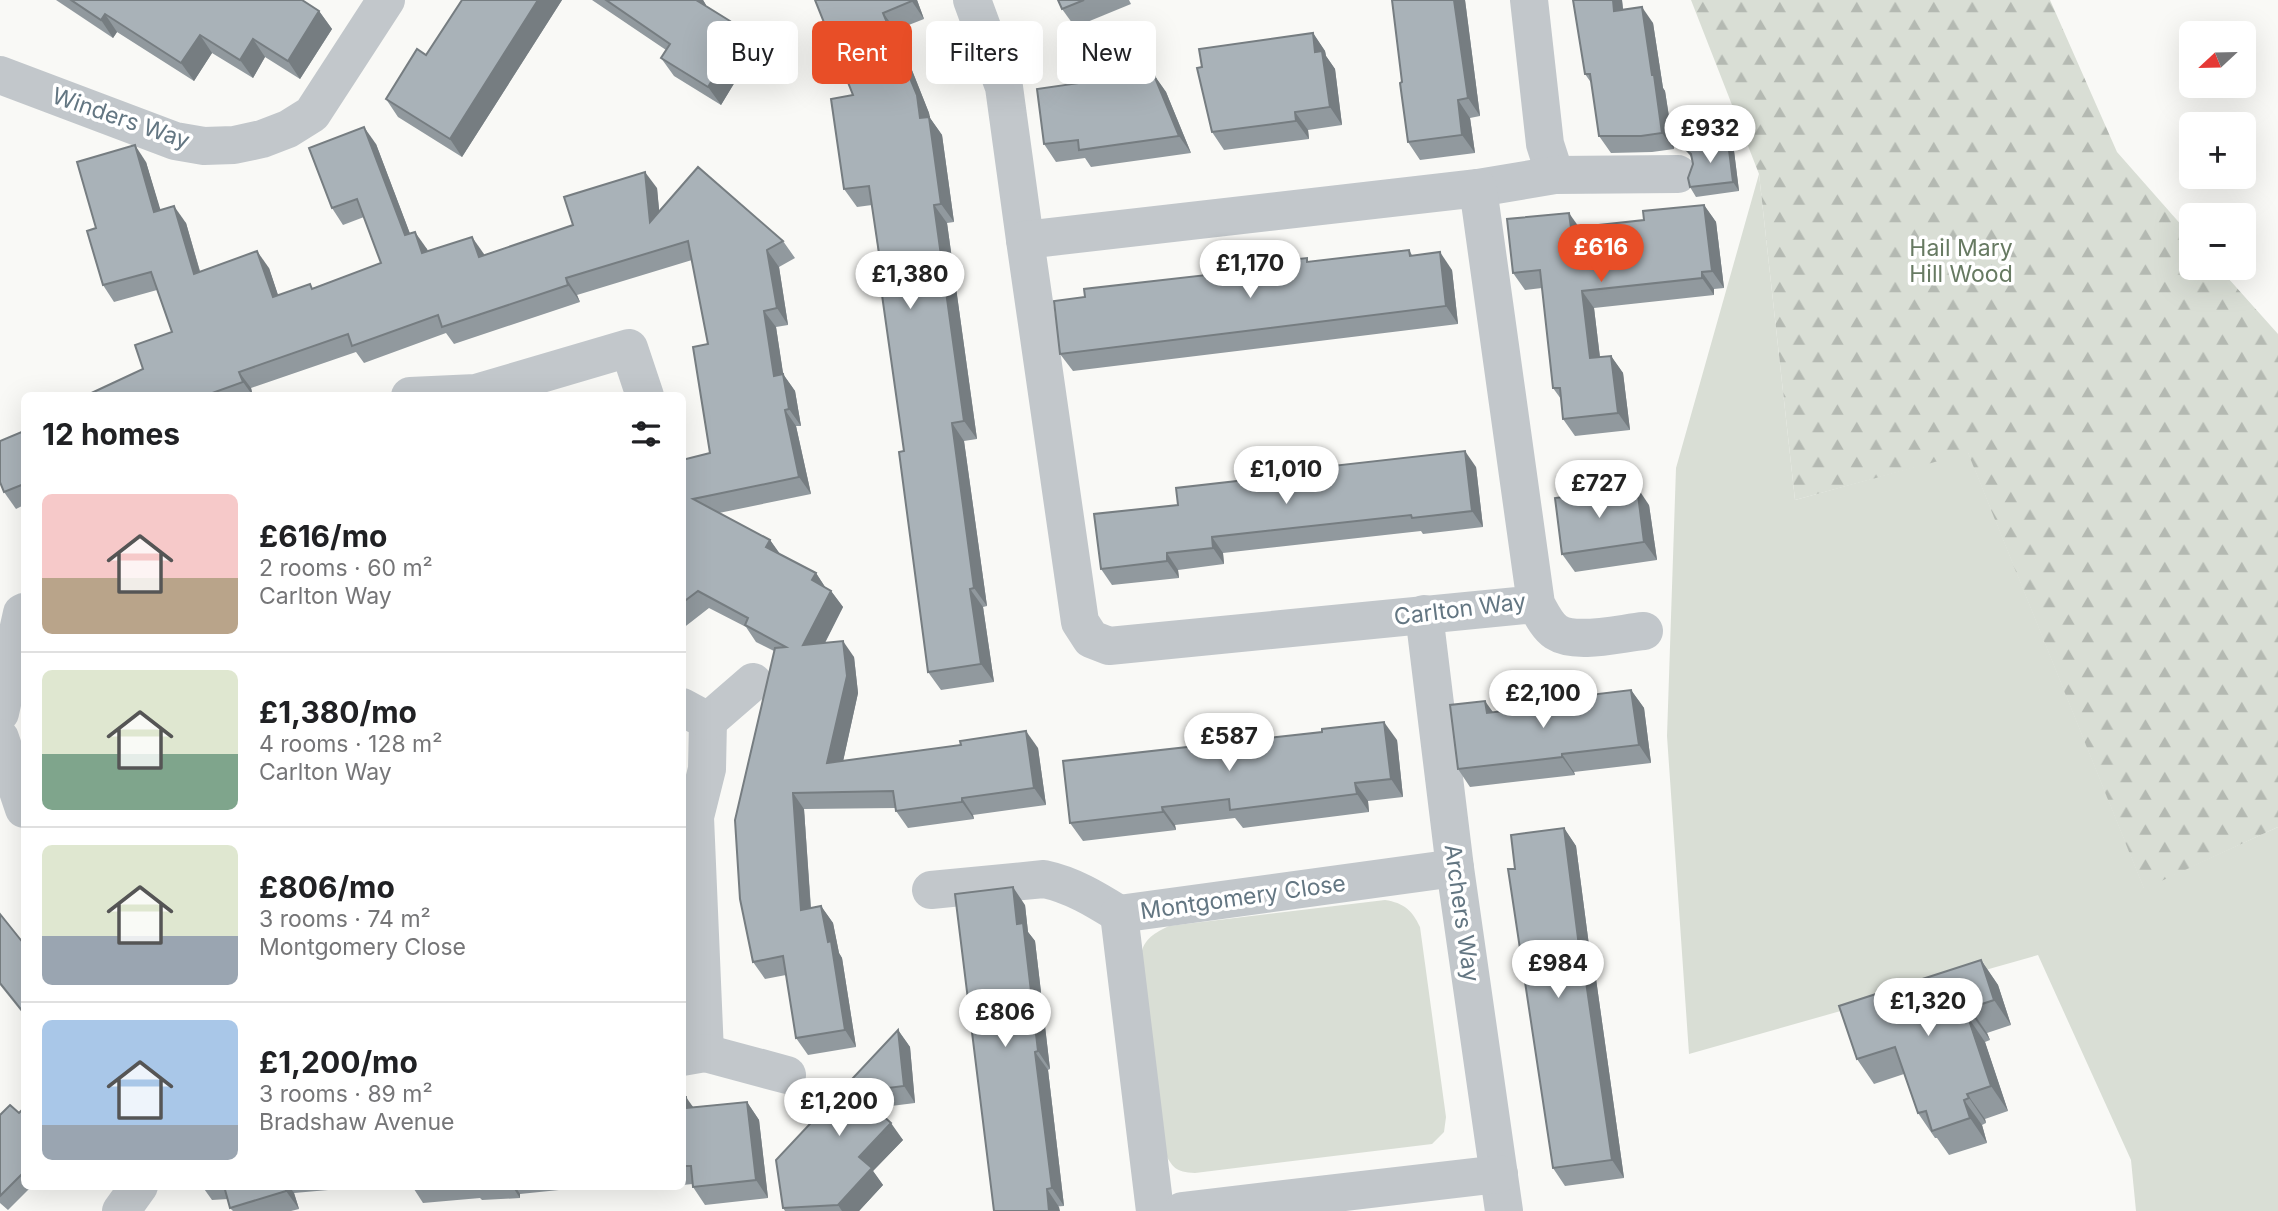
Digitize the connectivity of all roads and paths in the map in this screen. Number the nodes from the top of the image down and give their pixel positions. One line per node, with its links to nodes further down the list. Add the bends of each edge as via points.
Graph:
1 (386, 0): 4 (street, Winders Way, via 312,114 271,136 234,145 175,141)
2 (972, 0): 8 (street, Carlton Way, via 1004,87)
3 (1528, 0): 6 (street, via 1545,144)
4 (0, 75)
5 (1678, 174): 6 (street)
6 (1555, 175): 7 (street)
7 (1478, 188): 8 (street); 11 (street, Carlton Way)
8 (1025, 240): 12 (street, Carlton Way, via 1080,622 1091,639 1109,646)
9 (479, 392): 10 (street, via 628,348)
10 (644, 392)
11 (1536, 604): 12 (street, Carlton Way); 14 (street, via 1556,632 1569,636)
12 (1424, 614): 20 (street, Archers Way)
13 (21, 618): 16 (street)
14 (1644, 631)
15 (753, 682): 17 (street)
16 (0, 713)
17 (695, 714): 23 (street, via 708,769 695,817)
18 (0, 738): 19 (street)
19 (21, 800)
20 (1455, 868): 22 (street, Montgomery Close); 25 (street, Archers Way)
21 (931, 890): 22 (street, via 1044,879 1088,894)
22 (1119, 914): 28 (street, Montgomery Close)
23 (694, 1055): 24 (street)
24 (787, 1076)
25 (1499, 1174): 29 (street); 30 (street, Archers Way)
26 (136, 1190): 27 (street)
27 (121, 1211)
28 (1155, 1211)
29 (1182, 1211)
30 (1504, 1211)

